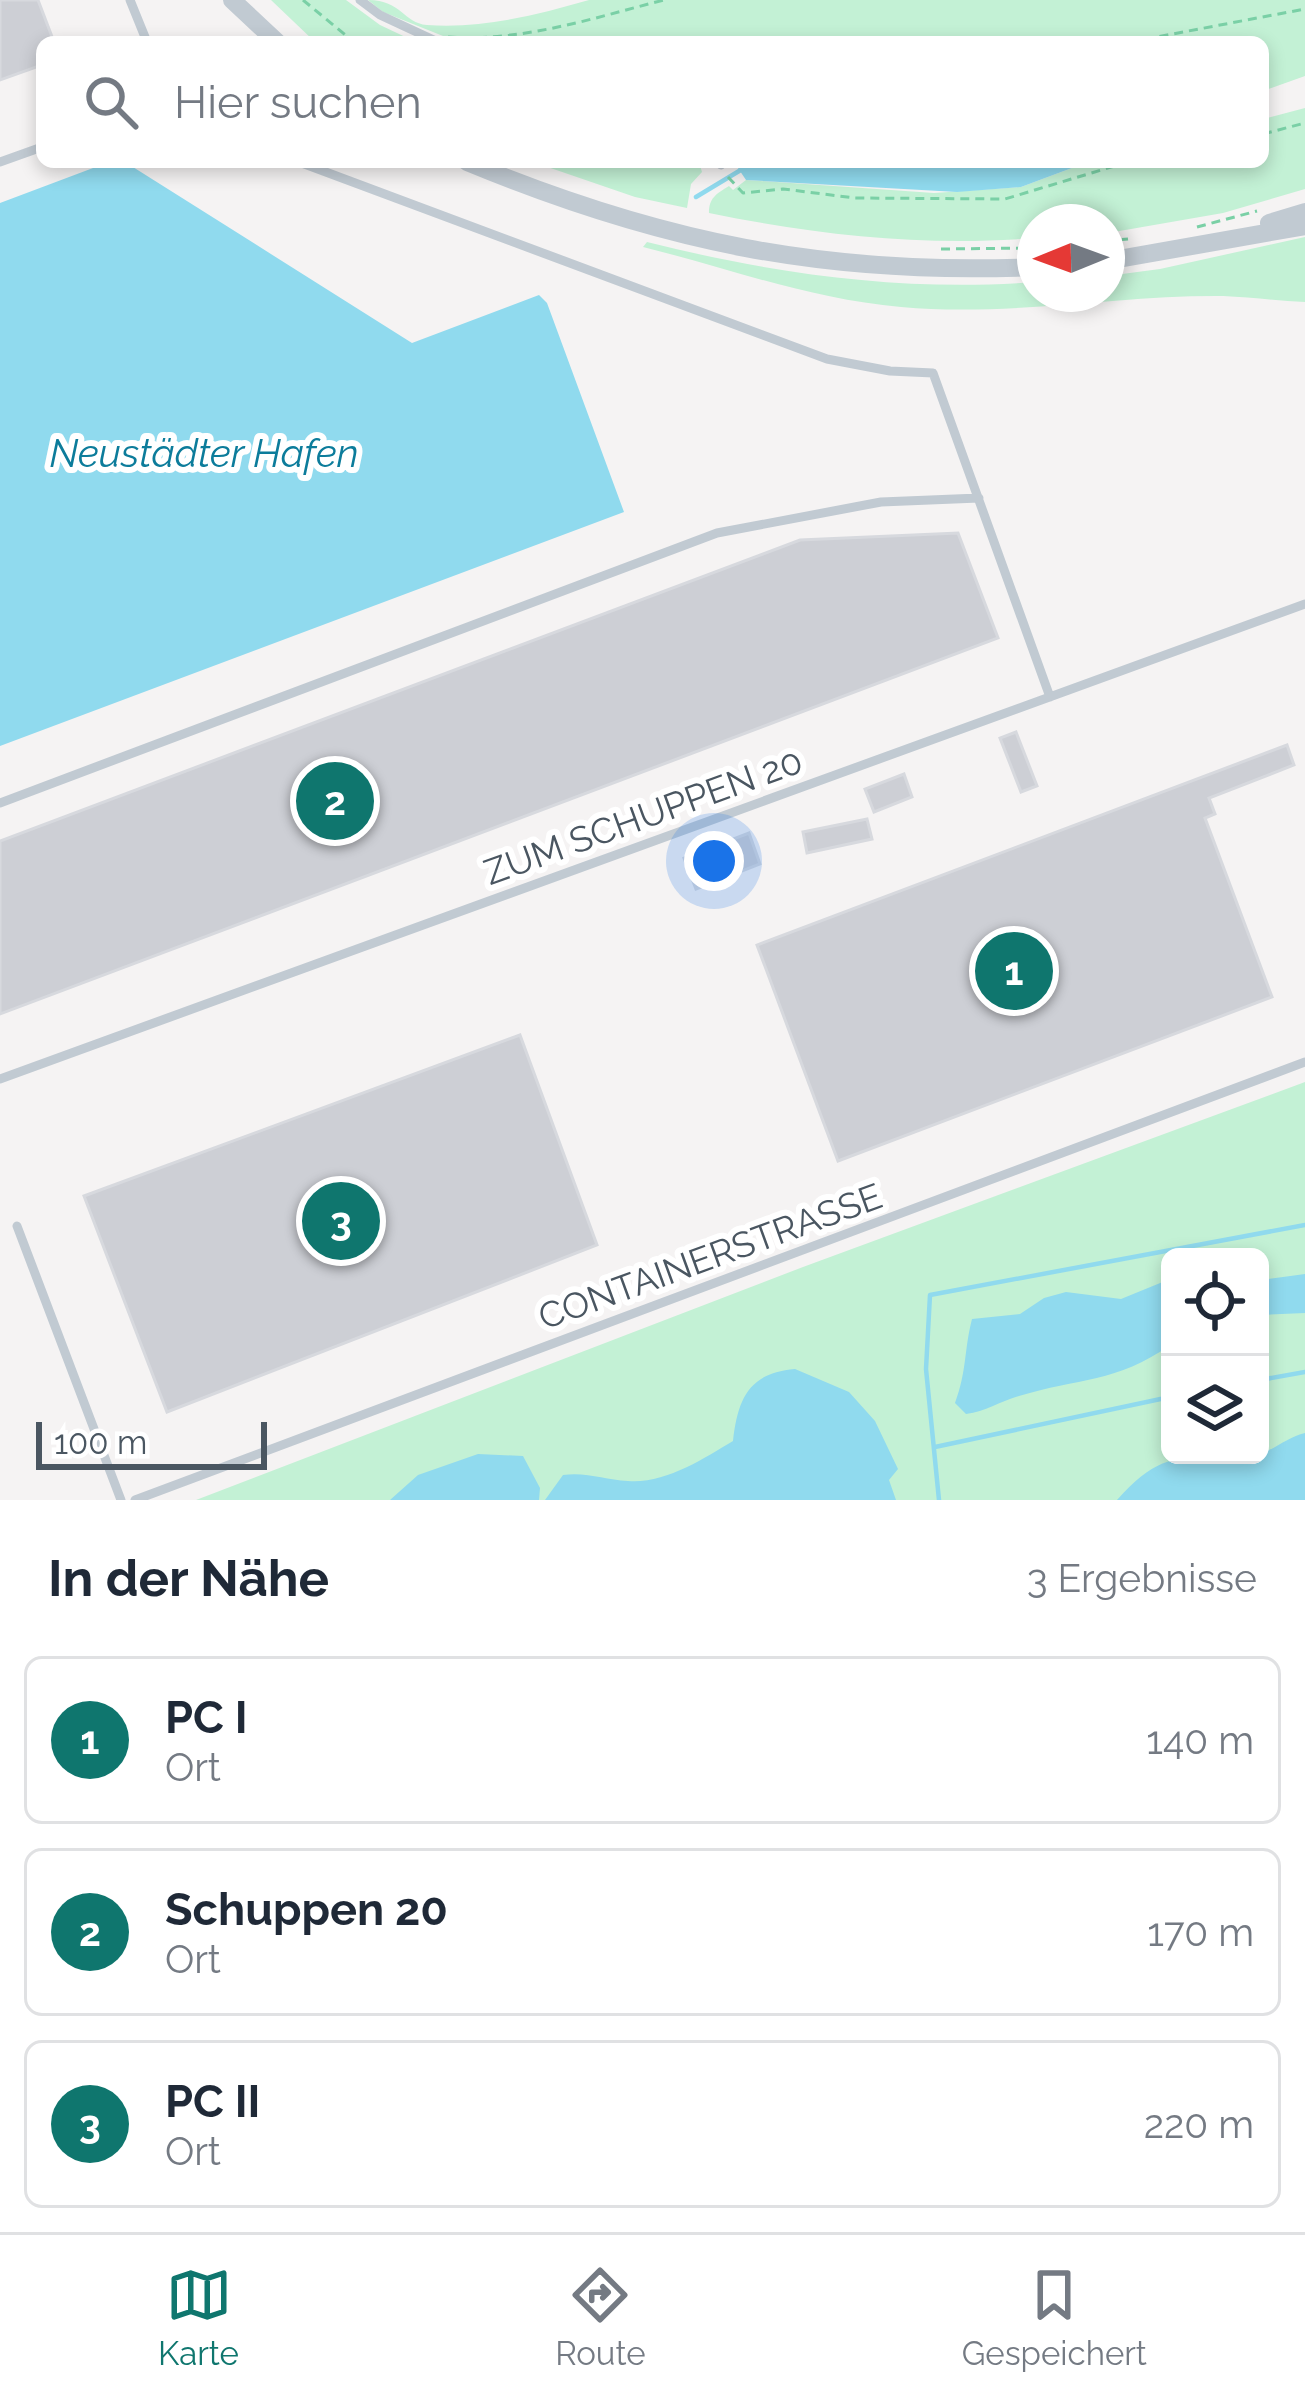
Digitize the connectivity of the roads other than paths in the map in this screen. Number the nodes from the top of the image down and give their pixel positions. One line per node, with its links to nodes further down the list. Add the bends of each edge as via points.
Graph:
1 (130, 0): 4 (lane)
2 (232, 0): 5 (street)
3 (360, 0): 6 (lane)
4 (145, 36)
5 (271, 36)
6 (423, 36)
7 (36, 149): 8 (lane)
8 (0, 162)
9 (314, 168): 16 (lane, via 827,359 934,374)
10 (483, 168): 15 (street, via 600,213 764,253 886,267)
11 (1305, 212): 13 (street)
12 (1305, 226): 13 (street)
13 (1231, 237): 14 (street)
14 (1125, 258)
15 (1017, 267)
16 (979, 498): 18 (lane); 19 (lane, via 881,502 718,533)
17 (1305, 604): 18 (lane, ZUM SCHUPPEN 20)
18 (1049, 697): 21 (lane, ZUM SCHUPPEN 20)
19 (0, 803)
20 (1305, 1062): 24 (lane, CONTAINERSTRASSE)
21 (0, 1078)
22 (17, 1226): 23 (lane)
23 (121, 1500)
24 (135, 1500)

